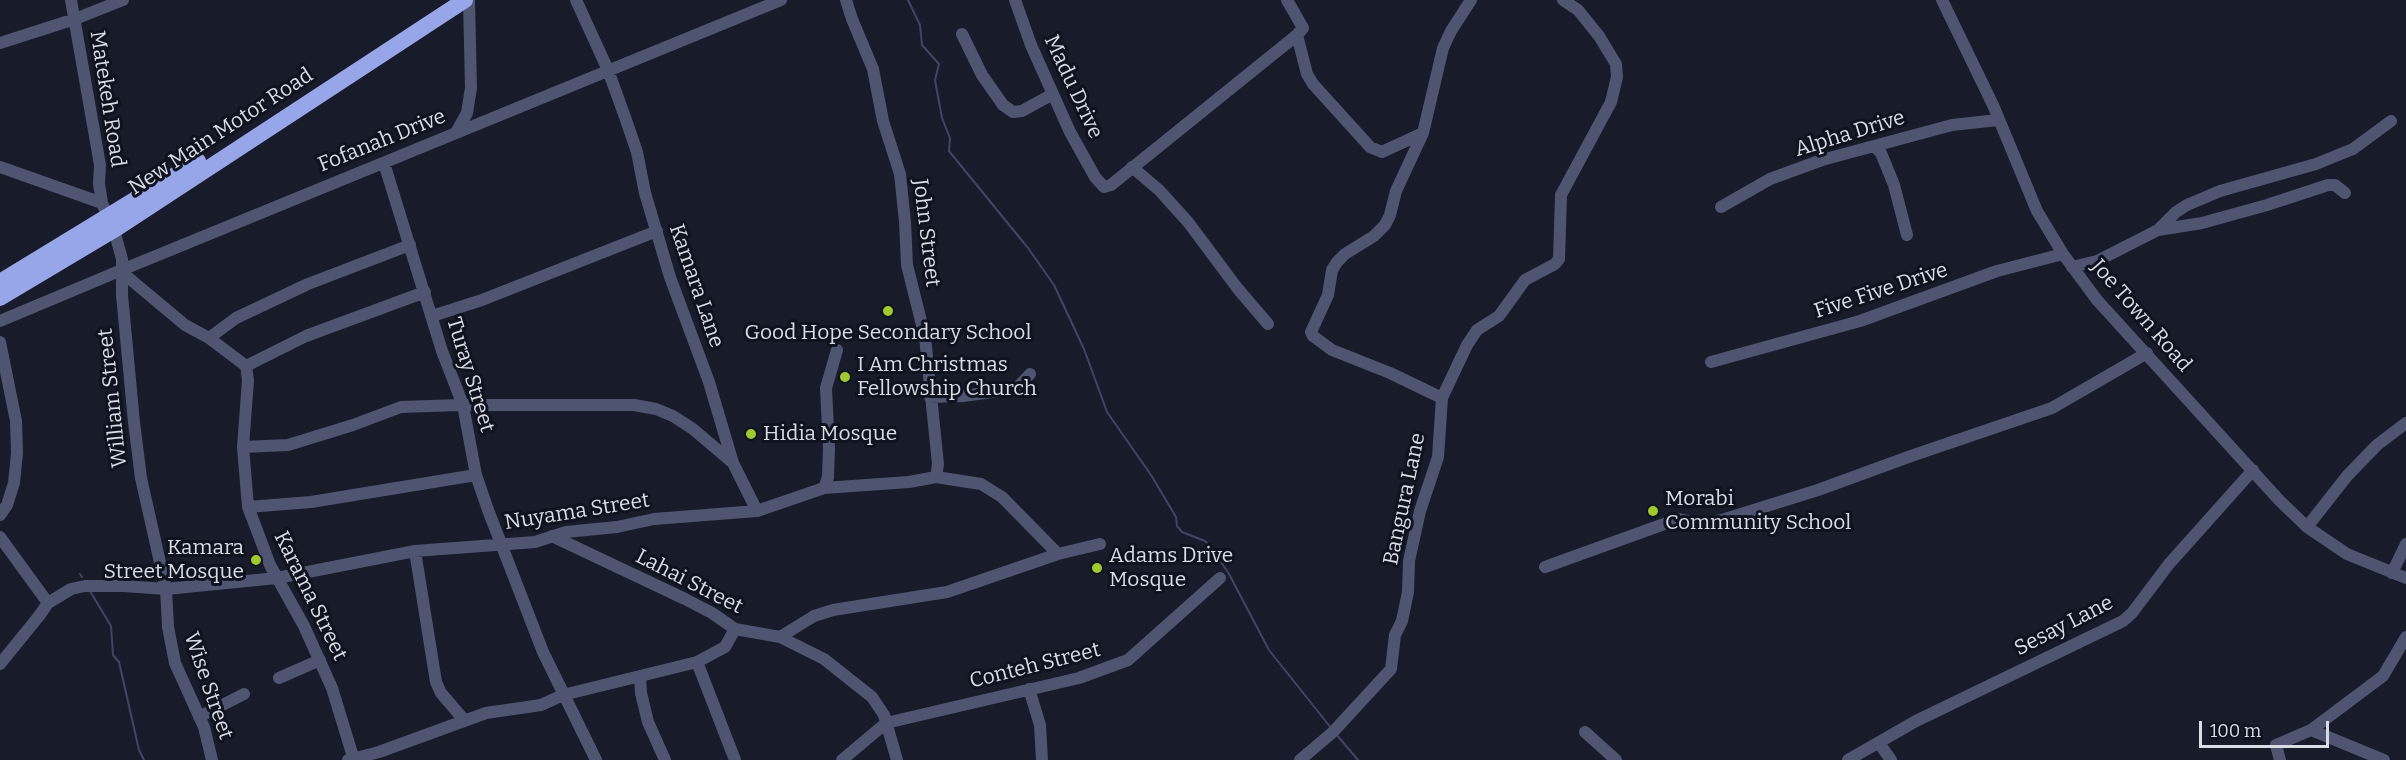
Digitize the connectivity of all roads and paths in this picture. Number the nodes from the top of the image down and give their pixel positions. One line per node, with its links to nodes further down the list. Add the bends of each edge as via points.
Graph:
1 (71, 0): 13 (street, Matekeh Road)
2 (123, 0): 13 (street)
3 (467, 0): 21 (street, via 471,87 467,113); 29 (highway, New Main Motor Road)
4 (576, 0): 17 (street, Kamara Lane)
5 (781, 0): 17 (street, Fofanah Drive)
6 (846, 0): 50 (street, John Street, via 873,69 900,174 907,265 925,337)
7 (1015, 0): 18 (street, Madu Drive)
8 (1287, 0): 15 (street, via 1303,28)
9 (1471, 0): 22 (street, via 1443,48)
10 (1563, 0): 51 (street, Bangura Lane, via 1578,10 1612,57 1616,64 1615,90 1561,195 1558,259 1525,280 1499,316 1477,330)
11 (1942, 0): 19 (street, Joe Town Road)
12 (447, 1): 29 (highway, New Main Motor Road)
13 (75, 19): 16 (street); 29 (street, Matekeh Road, via 100,165 99,184)
14 (962, 34): 18 (street, via 982,75 1003,105 1013,112)
15 (1297, 35): 22 (street, via 1312,84 1370,147 1382,152); 26 (street)
16 (0, 43)
17 (608, 70): 21 (street, Fofanah Drive); 31 (street, Kamara Lane)
18 (1053, 94): 26 (street, Madu Drive, via 1070,132 1104,187)
19 (1998, 120): 23 (street, Alpha Drive, via 1952,125); 34 (street, Joe Town Road, via 2037,211)
20 (2391, 121): 30 (street, via 2352,149 2316,164 2220,191 2187,205)
21 (458, 131): 24 (street, Fofanah Drive)
22 (1423, 133): 51 (street, via 1401,177 1385,225 1345,254 1332,270 1328,294 1311,332 1332,350)
23 (1874, 146): 28 (street, Alpha Drive, via 1770,179); 32 (street, via 1881,153 1894,185)
24 (384, 163): 33 (street, Turay Street); 36 (street, Fofanah Drive)
25 (0, 167): 29 (street)
26 (1132, 167): 42 (street, via 1167,198)
27 (2344, 193): 30 (street, via 2335,185 2328,185 2202,223)
28 (1721, 207)
29 (108, 216): 36 (street, William Street); 37 (highway, New Main Motor Road); 39 (highway, New Main Motor Road)
30 (2158, 230): 35 (street, via 2097,261)
31 (657, 231): 40 (street); 55 (street, Kamara Lane)
32 (1907, 235)
33 (410, 245): 38 (street, Turay Street); 43 (street, via 308,284 236,318)
34 (2063, 254): 35 (street, Joe Town Road); 47 (street, Five Five Drive, via 1997,271 1860,321)
35 (2073, 267): 46 (street, Joe Town Road, via 2097,300)
36 (124, 271): 41 (street, Fofanah Drive); 43 (street, via 185,325); 76 (street, William Street, via 122,295 141,478)
37 (0, 282)
38 (425, 292): 40 (street, Turay Street); 48 (street, via 306,336)
39 (0, 298)
40 (432, 316): 52 (street, Turay Street)
41 (0, 321)
42 (1268, 324)
43 (209, 338): 48 (street)
44 (0, 342): 62 (street, via 16,421 17,453 14,483)
45 (837, 350): 59 (street, via 826,388 829,448)
46 (2147, 353): 56 (street, Joe Town Road); 71 (street, via 2052,408 1818,490 1702,524 1679,519)
47 (1711, 362)
48 (246, 366): 54 (street, Karama Street)
49 (1030, 374): 50 (street, via 1013,388)
50 (930, 397): 58 (street, John Street)
51 (1442, 398): 103 (street, Bangura Lane, via 1438,458 1420,511 1391,669 1333,732)
52 (463, 405): 54 (street, via 401,407 288,445); 55 (street, via 626,405 656,409 693,429); 57 (street, Turay Street)
53 (2406, 423): 63 (street, via 2377,445 2347,476)
54 (243, 447): 60 (street, Karama Street)
55 (733, 463): 61 (street, Kamara Lane)
56 (2253, 470): 63 (street, Joe Town Road); 94 (street, Sesay Lane, via 2123,621 1916,721)
57 (476, 475): 60 (street, via 311,502); 68 (street, Turay Street)
58 (936, 477): 59 (street, Nuyama Street); 70 (street, Nuyama Street, via 965,480 988,488 1002,497)
59 (824, 488): 61 (street, Nuyama Street)
60 (248, 507): 73 (street, Karama Street)
61 (757, 511): 64 (street, Nuyama Street, via 654,519)
62 (0, 514)
63 (2307, 527): 72 (street, Joe Town Road, via 2348,554)
64 (552, 536): 68 (street, Nuyama Street); 78 (street, Lahai Street, via 712,613)
65 (0, 537): 77 (street)
66 (1100, 544): 70 (street)
67 (2406, 544): 72 (street)
68 (502, 545): 69 (street, Nuyama Street); 88 (street, Turay Street)
69 (415, 551): 73 (street, Nuyama Street); 90 (street, via 438,687)
70 (1058, 554): 79 (street, via 947,592 814,615)
71 (1545, 567)
72 (2392, 573): 75 (street, Joe Town Road)
73 (277, 578): 76 (street, Nuyama Street); 81 (street, Karama Street)
74 (1220, 578): 86 (street, Conteh Street, via 1128,660 1078,678)
75 (2406, 578)
76 (166, 589): 77 (street, Nuyama Street, via 85,586 71,589); 89 (street, Wise Street, via 175,663)
77 (48, 603): 83 (street, Nuyama Street)
78 (735, 629): 79 (street, Lahai Street); 82 (street, via 725,647)
79 (780, 637): 91 (street, Lahai Street, via 824,659 855,682 872,697)
80 (2406, 637): 92 (street, via 2383,676)
81 (320, 660): 85 (street); 96 (street, Karama Street, via 338,706)
82 (698, 662): 84 (street); 99 (street)
83 (0, 664)
84 (640, 676): 88 (street); 98 (street, via 648,722)
85 (279, 678)
86 (1029, 689): 91 (street, Conteh Street); 102 (street, via 1040,725)
87 (244, 694): 89 (street)
88 (563, 695): 90 (street, via 541,705 486,713); 97 (street, Turay Street)
89 (199, 717): 95 (street, Wise Street)
90 (465, 721): 96 (street)
91 (886, 723): 100 (street, Conteh Street); 101 (street, Lahai Street)
92 (2311, 730): 107 (street, via 2276,745); 108 (street)
93 (1585, 732): 104 (street)
94 (1879, 743): 105 (street, Sesay Lane); 106 (street)
95 (212, 760)
96 (352, 760)
97 (596, 760)
98 (665, 760)
99 (735, 760)
100 (842, 760)
101 (897, 760)
102 (1042, 760)
103 (1300, 760)
104 (1616, 760)
105 (1848, 760)
106 (1891, 760)
107 (2280, 760)
108 (2384, 760)

